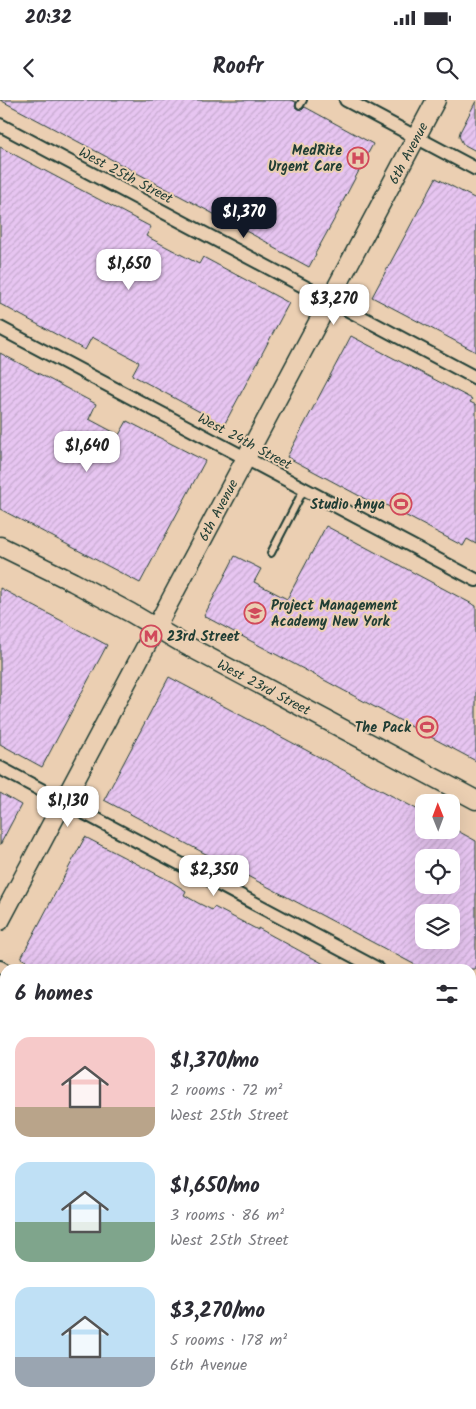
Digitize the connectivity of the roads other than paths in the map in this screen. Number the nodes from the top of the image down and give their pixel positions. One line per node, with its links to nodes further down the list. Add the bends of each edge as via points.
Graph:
1 (346, 100): 4 (street)
2 (436, 100): 4 (main road, 6th Avenue)
3 (0, 125): 6 (street, West 25th Street)
4 (416, 137): 5 (street); 6 (main road, 6th Avenue)
5 (476, 169)
6 (330, 300): 8 (street, West 25th Street); 9 (main road, 6th Avenue)
7 (0, 328): 9 (street, West 24th Street)
8 (476, 378)
9 (246, 459): 10 (street, West 24th Street); 14 (main road, 6th Avenue)
10 (304, 489): 12 (lane); 13 (street, West 24th Street)
11 (0, 546): 14 (main road, West 23rd Street)
12 (271, 553)
13 (476, 580)
14 (156, 628): 16 (main road, West 23rd Street); 17 (main road, 6th Avenue)
15 (0, 768): 17 (street)
16 (476, 800)
17 (63, 802): 18 (main road, 6th Avenue); 19 (street)
18 (0, 921)
19 (369, 964)

